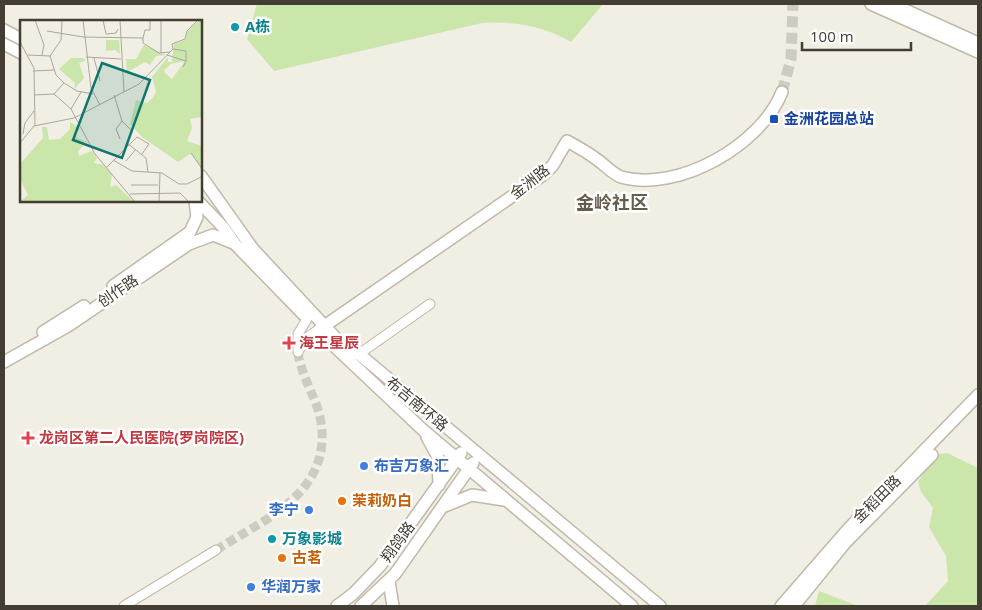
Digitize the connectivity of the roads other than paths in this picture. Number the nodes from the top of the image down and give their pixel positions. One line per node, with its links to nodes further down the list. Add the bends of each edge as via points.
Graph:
1 (871, 4): 8 (street)
2 (892, 4): 5 (street)
3 (4, 30): 4 (street)
4 (20, 39)
5 (978, 43)
6 (4, 44): 7 (street)
7 (20, 52)
8 (978, 52)
9 (782, 92): 17 (street, 金洲路, via 776,106 759,127 714,162 681,174 644,180 618,176 567,140 553,165 543,175)
10 (202, 177): 17 (street, 布吉南环路, via 253,249)
11 (196, 202): 16 (street, 创作路, via 197,217 190,232)
12 (197, 202): 13 (street, 布吉南环路)
13 (235, 244): 15 (street, 布吉南环路); 16 (street, 创作路, via 213,235 200,238)
14 (430, 304): 19 (street)
15 (307, 319): 17 (street, 布吉南环路); 17 (street, via 298,334 298,352 304,339)
16 (66, 322): 18 (street, 创作路); 20 (street, 创作路)
17 (322, 328): 19 (street, 布吉南环路, via 346,349); 23 (street, 布吉南环路, via 352,364)
18 (4, 354)
19 (359, 354): 24 (street, 布吉南环路)
20 (4, 362)
21 (978, 395): 39 (street, 金稻田路, via 849,528)
22 (978, 407): 40 (street, 金稻田路, via 845,543)
23 (424, 430): 26 (street, 布吉南环路); 28 (street, via 438,457)
24 (466, 445): 25 (street, 布吉南环路); 26 (street, 翔鸽路)
25 (479, 455): 27 (street, 翔鸽路); 38 (street, 布吉南环路)
26 (458, 459): 27 (street, 布吉南环路); 28 (street, 翔鸽路)
27 (469, 468): 29 (street, 布吉南环路); 30 (street, 翔鸽路)
28 (439, 484): 34 (street, 翔鸽路, via 380,566)
29 (508, 501): 30 (street, via 472,495); 37 (street, 布吉南环路)
30 (442, 508): 32 (street, 翔鸽路)
31 (216, 550): 33 (street)
32 (389, 581): 35 (street, 翔鸽路); 36 (street)
33 (124, 606)
34 (337, 606)
35 (361, 606)
36 (393, 606)
37 (632, 606)
38 (660, 606)
39 (781, 606)
40 (794, 606)

